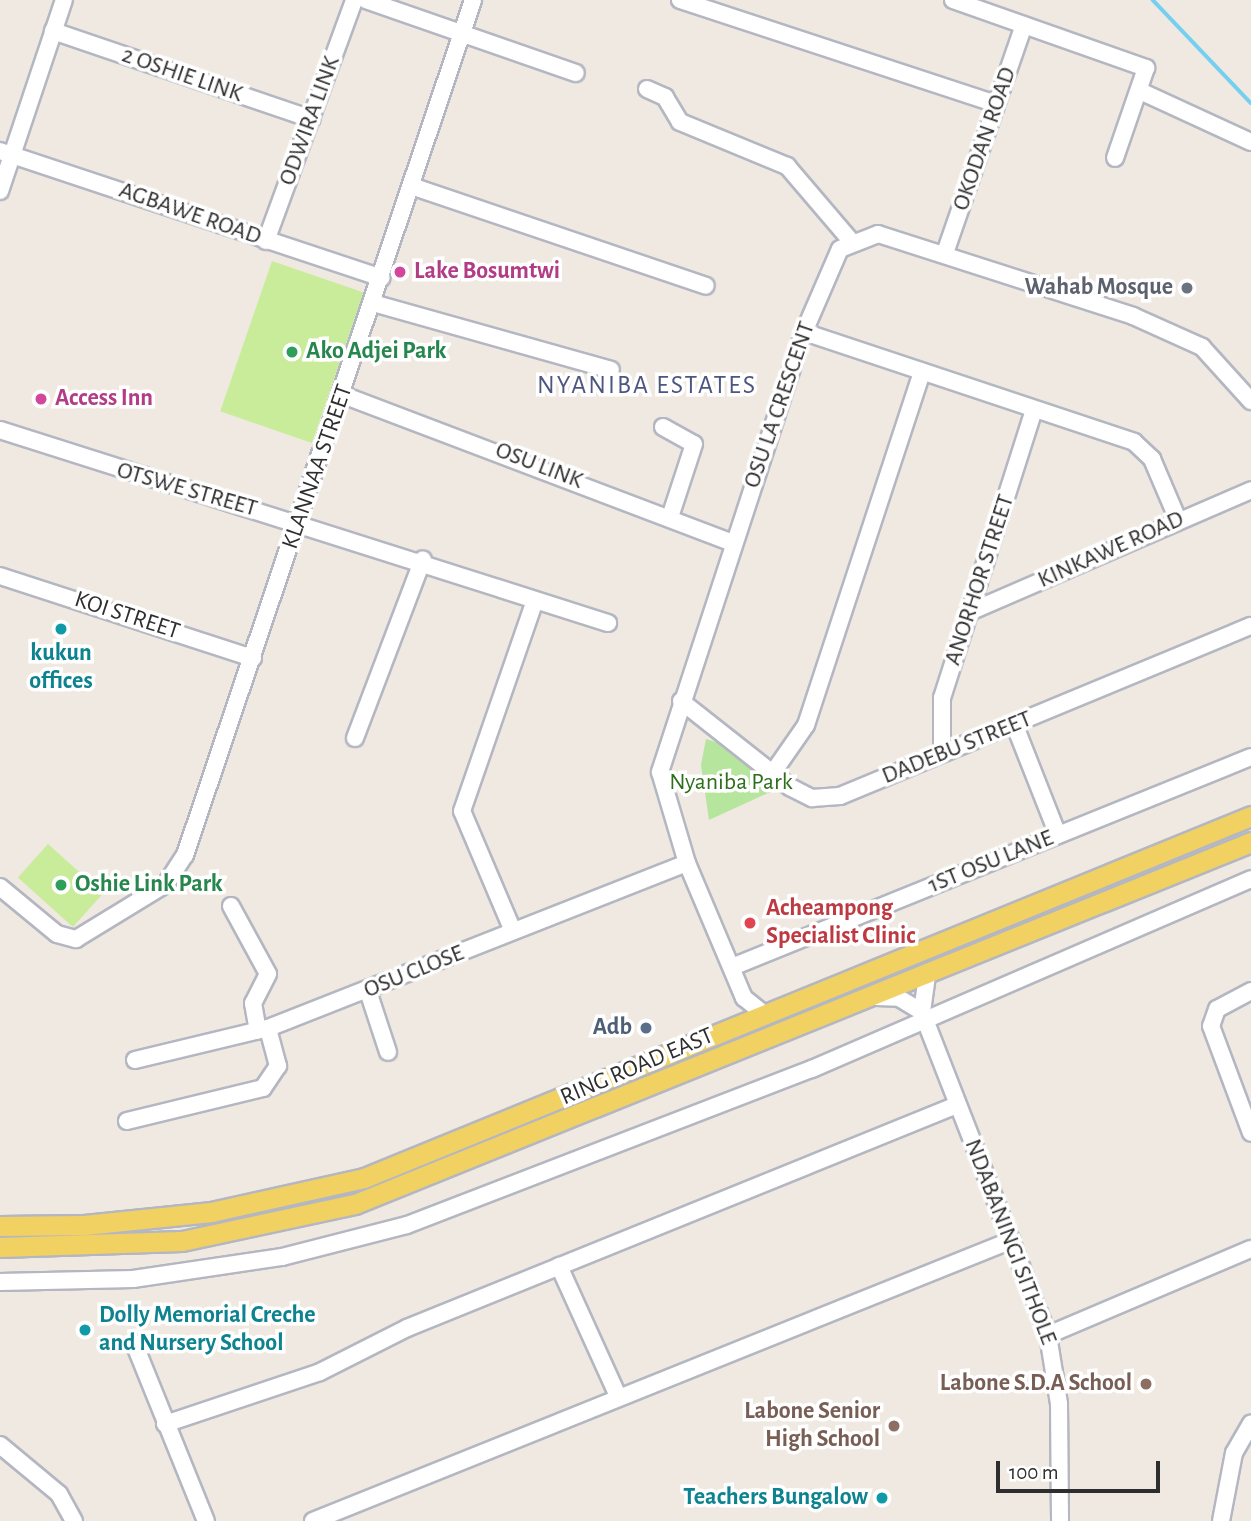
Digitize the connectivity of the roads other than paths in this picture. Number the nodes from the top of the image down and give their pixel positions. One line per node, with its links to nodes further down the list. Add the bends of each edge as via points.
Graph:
1 (64, 0): 8 (street)
2 (355, 0): 14 (street, ODWIRA LINK)
3 (366, 0): 9 (street)
4 (473, 0): 9 (street, KLANNAA STREET)
5 (680, 0): 13 (street)
6 (953, 0): 7 (street)
7 (1024, 25): 12 (street, via 1142,65 1147,74); 13 (street, OKODAN ROAD)
8 (53, 31): 14 (street, 2 OSHIE LINK); 16 (street)
9 (463, 32): 10 (street); 18 (street, KLANNAA STREET)
10 (576, 73)
11 (647, 89): 21 (street, via 665,97 680,122 787,166)
12 (1140, 90): 15 (street); 17 (street)
13 (996, 104): 22 (street, OKODAN ROAD)
14 (311, 119): 20 (street, ODWIRA LINK)
15 (1251, 142)
16 (6, 153): 19 (street); 20 (street, AGBAWE ROAD)
17 (1115, 158)
18 (411, 186): 23 (street, KLANNAA STREET); 24 (street)
19 (0, 191)
20 (266, 241): 23 (street, AGBAWE ROAD)
21 (851, 241): 22 (street, via 878,234); 26 (street, OSU LA CRESCENT, via 831,261)
22 (945, 253): 30 (street, via 1185,338 1219,360)
23 (381, 278): 25 (street, KLANNAA STREET)
24 (706, 286)
25 (373, 303): 27 (street); 29 (street, KLANNAA STREET)
26 (804, 332): 28 (street); 38 (street, OSU LA CRESCENT)
27 (611, 370)
28 (922, 372): 31 (street); 51 (street, via 806,725)
29 (343, 395): 35 (street, OSU LINK); 37 (street, KLANNAA STREET)
30 (1250, 395)
31 (1034, 409): 36 (street, via 1143,449 1162,477); 42 (street, ANORHOR STREET)
32 (663, 427): 35 (street, via 694,444)
33 (0, 430): 37 (street, OTSWE STREET)
34 (1251, 490): 36 (street, KINKAWE ROAD)
35 (670, 517): 38 (street, OSU LINK)
36 (1178, 520): 42 (street, KINKAWE ROAD)
37 (299, 523): 39 (street, OTSWE STREET); 45 (street, KLANNAA STREET)
38 (733, 543): 46 (street, OSU LA CRESCENT)
39 (422, 559): 41 (street, OTSWE STREET); 48 (street)
40 (0, 576): 45 (street, KOI STREET)
41 (535, 600): 43 (street, OTSWE STREET); 59 (street, via 462,811)
42 (972, 611): 49 (street, ANORHOR STREET, via 942,698)
43 (608, 623)
44 (1251, 626): 47 (street, DADEBU STREET)
45 (253, 658): 57 (street, KLANNAA STREET, via 185,856 166,884 88,936 57,934)
46 (681, 701): 51 (street, DADEBU STREET); 55 (street, OSU LA CRESCENT, via 660,772)
47 (1015, 726): 49 (street, DADEBU STREET); 53 (street)
48 (355, 738)
49 (942, 752): 51 (street, DADEBU STREET, via 840,796 812,798)
50 (1251, 757): 53 (street, 1ST OSU LANE)
51 (772, 774)
52 (1251, 816): 66 (main road, RING ROAD EAST)
53 (1058, 835): 60 (street, 1ST OSU LANE)
54 (1251, 842): 61 (main road, RING ROAD EAST)
55 (687, 863): 59 (street, OSU CLOSE); 60 (street, OSU LA CRESCENT)
56 (1251, 879): 67 (street)
57 (0, 887)
58 (232, 906): 69 (street, via 268,974 253,1003)
59 (513, 931): 62 (street, OSU CLOSE)
60 (732, 967): 65 (street, OSU LA CRESCENT)
61 (927, 976): 64 (main road, RING ROAD EAST); 67 (street, NDABANINGI SITHOLE)
62 (368, 991): 69 (street, OSU CLOSE); 70 (street)
63 (1251, 991): 74 (street, via 1217,1009 1211,1026)
64 (876, 997): 67 (street, via 899,998); 78 (main road, RING ROAD EAST, via 366,1201 254,1230)
65 (744, 998): 66 (street); 68 (street)
66 (764, 1014): 68 (main road, RING ROAD EAST)
67 (924, 1017): 72 (street, NDABANINGI SITHOLE); 82 (street, via 407,1225 282,1257 146,1277)
68 (738, 1025): 75 (main road, RING ROAD EAST, via 365,1178)
69 (263, 1030): 71 (street, OSU CLOSE); 73 (street, via 278,1066 263,1088)
70 (388, 1052)
71 (135, 1060)
72 (957, 1105): 77 (street, NDABANINGI SITHOLE); 81 (street)
73 (127, 1121)
74 (1251, 1133)
75 (145, 1220): 76 (main road, RING ROAD EAST); 78 (main road)
76 (0, 1226)
77 (1012, 1240): 83 (street, NDABANINGI SITHOLE); 85 (street)
78 (148, 1243): 79 (main road, RING ROAD EAST)
79 (0, 1247)
80 (1251, 1249): 83 (street)
81 (559, 1266): 85 (street); 87 (street, via 320,1372)
82 (0, 1282)
83 (1048, 1335): 92 (street, NDABANINGI SITHOLE, via 1059,1404)
84 (134, 1343): 87 (street)
85 (618, 1396): 91 (street)
86 (1251, 1423): 93 (street, via 1234,1453)
87 (165, 1424): 90 (street)
88 (0, 1445): 89 (street, via 59,1494)
89 (74, 1521)
90 (206, 1521)
91 (313, 1521)
92 (1060, 1521)
93 (1221, 1521)

